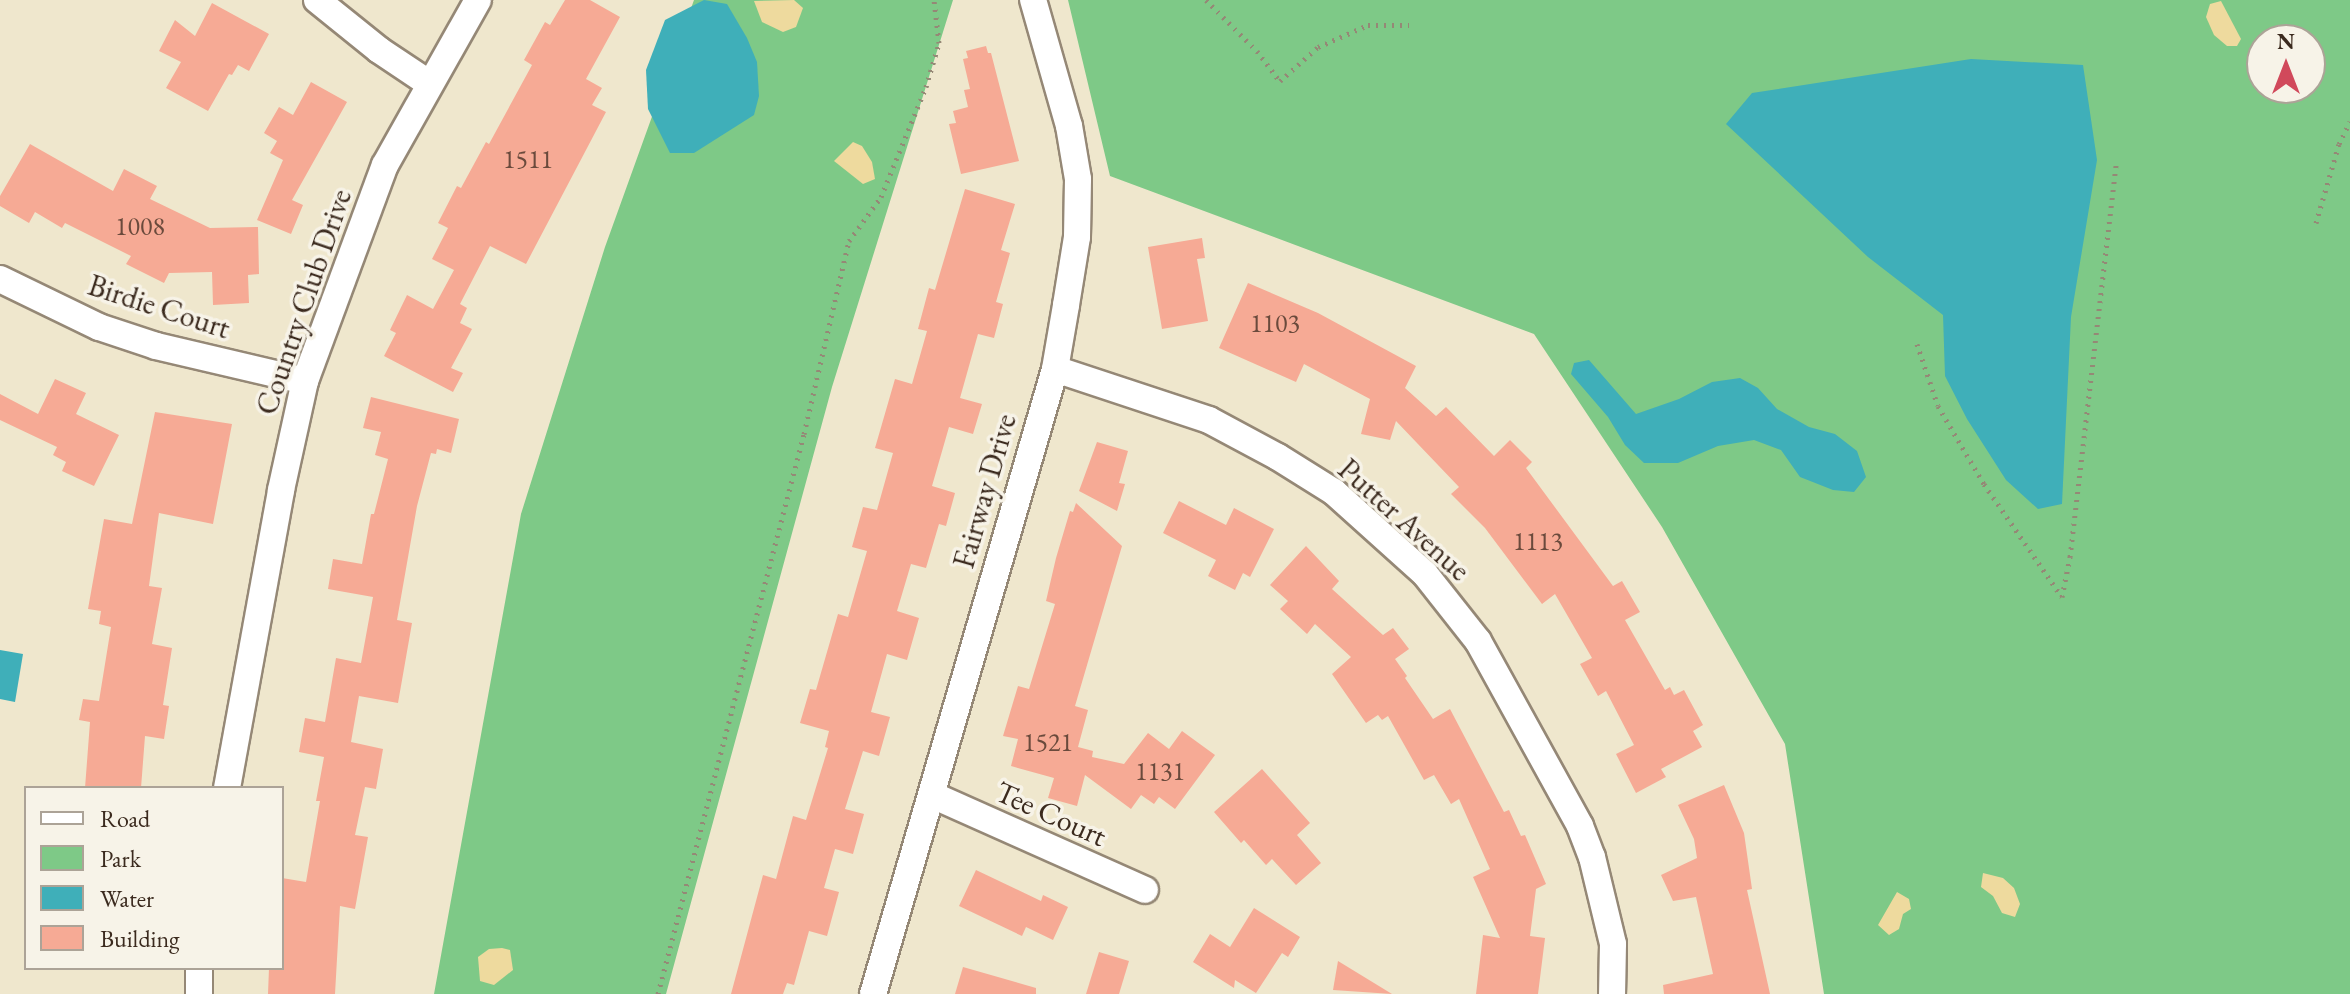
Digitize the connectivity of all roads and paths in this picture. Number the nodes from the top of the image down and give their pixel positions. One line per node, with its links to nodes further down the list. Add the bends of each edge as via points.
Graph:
1 (317, 0): 7 (street)
2 (478, 0): 7 (street, Country Club Drive)
3 (934, 0): 20 (path, via 939,43 926,87 881,197 849,241)
4 (1033, 0): 13 (street, Fairway Drive, via 1069,126 1078,179 1077,237)
5 (1206, 0): 6 (path, via 1280,81 1318,47 1368,25)
6 (1409, 25)
7 (430, 84): 14 (street, Country Club Drive, via 385,165)
8 (2350, 121): 10 (path)
9 (2116, 165): 12 (path, via 2062,597 1938,406)
10 (2316, 223)
11 (0, 279): 14 (street, Birdie Court, via 99,327)
12 (1917, 344)
13 (1055, 369): 16 (street, Fairway Drive); 22 (street, Putter Avenue, via 1209,420 1278,457 1334,492 1425,574 1478,641 1580,826 1613,944)
14 (305, 381): 15 (street, Country Club Drive)
15 (227, 786)
16 (932, 795): 17 (street, Tee Court); 21 (street, Fairway Drive)
17 (1145, 890)
18 (199, 970): 19 (street)
19 (199, 994)
20 (658, 994)
21 (873, 994)
22 (1612, 994)

